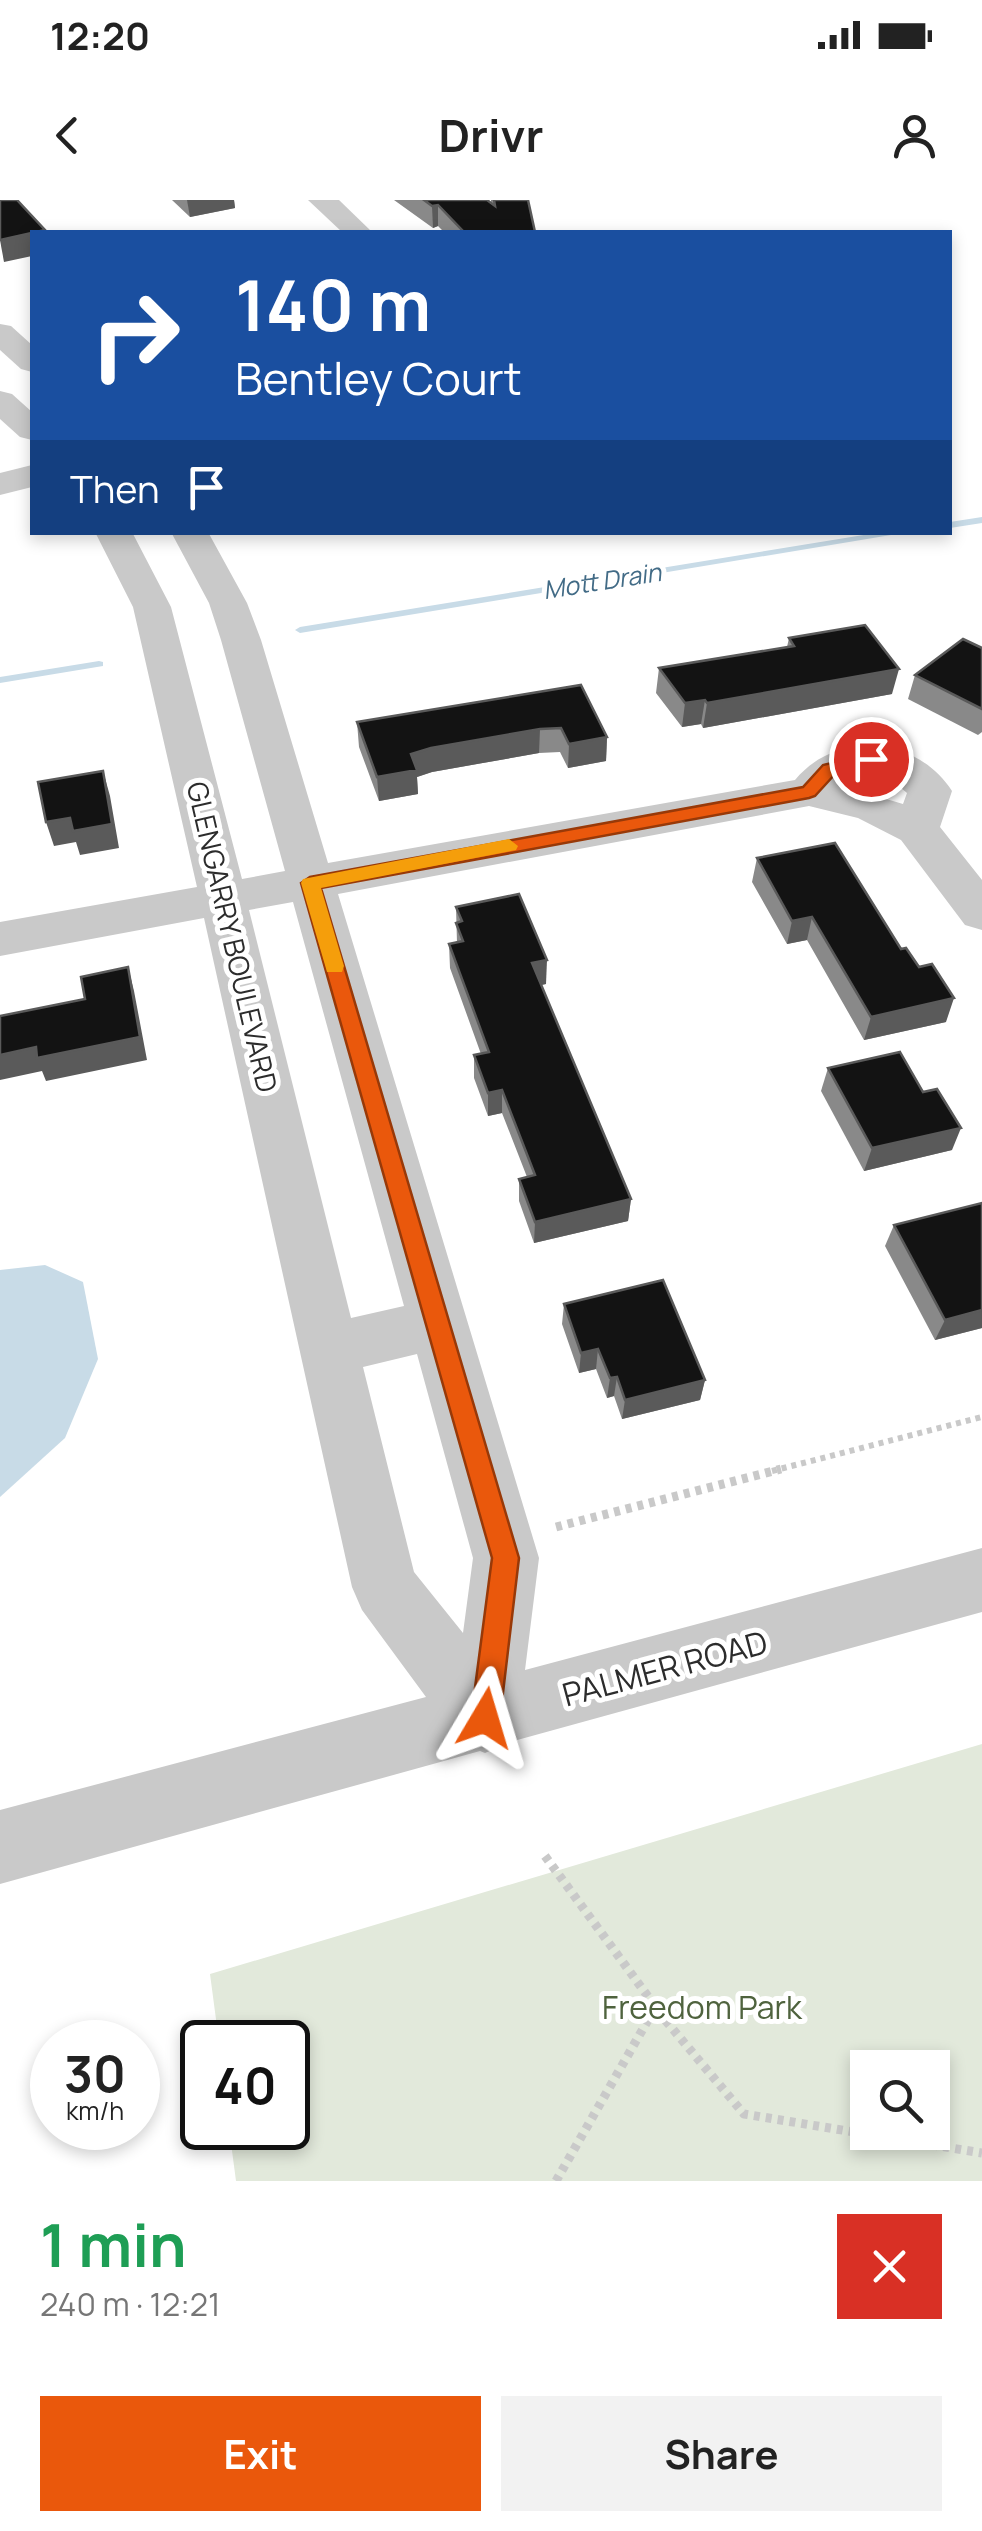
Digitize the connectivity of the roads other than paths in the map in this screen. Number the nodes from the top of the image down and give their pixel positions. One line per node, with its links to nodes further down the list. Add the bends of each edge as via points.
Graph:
1 (322, 200): 2 (street)
2 (356, 230)
3 (0, 333): 4 (street)
4 (30, 360)
5 (0, 401): 6 (street)
6 (30, 428)
7 (30, 476): 8 (street)
8 (0, 484)
9 (114, 535): 12 (street, GLENGARRY BOULEVARD, via 152,607)
10 (190, 535): 11 (street, via 241,640)
11 (310, 883): 12 (street); 13 (street, via 809,792 872,807 918,829); 15 (street)
12 (224, 899): 14 (street); 16 (street, GLENGARRY BOULEVARD)
13 (982, 913)
14 (0, 940)
15 (438, 1324): 16 (street); 18 (street, via 506,1558)
16 (329, 1349): 18 (street, GLENGARRY BOULEVARD, via 386,1587)
17 (982, 1580): 18 (street, PALMER ROAD)
18 (485, 1718): 19 (street, PALMER ROAD)
19 (0, 1847)

